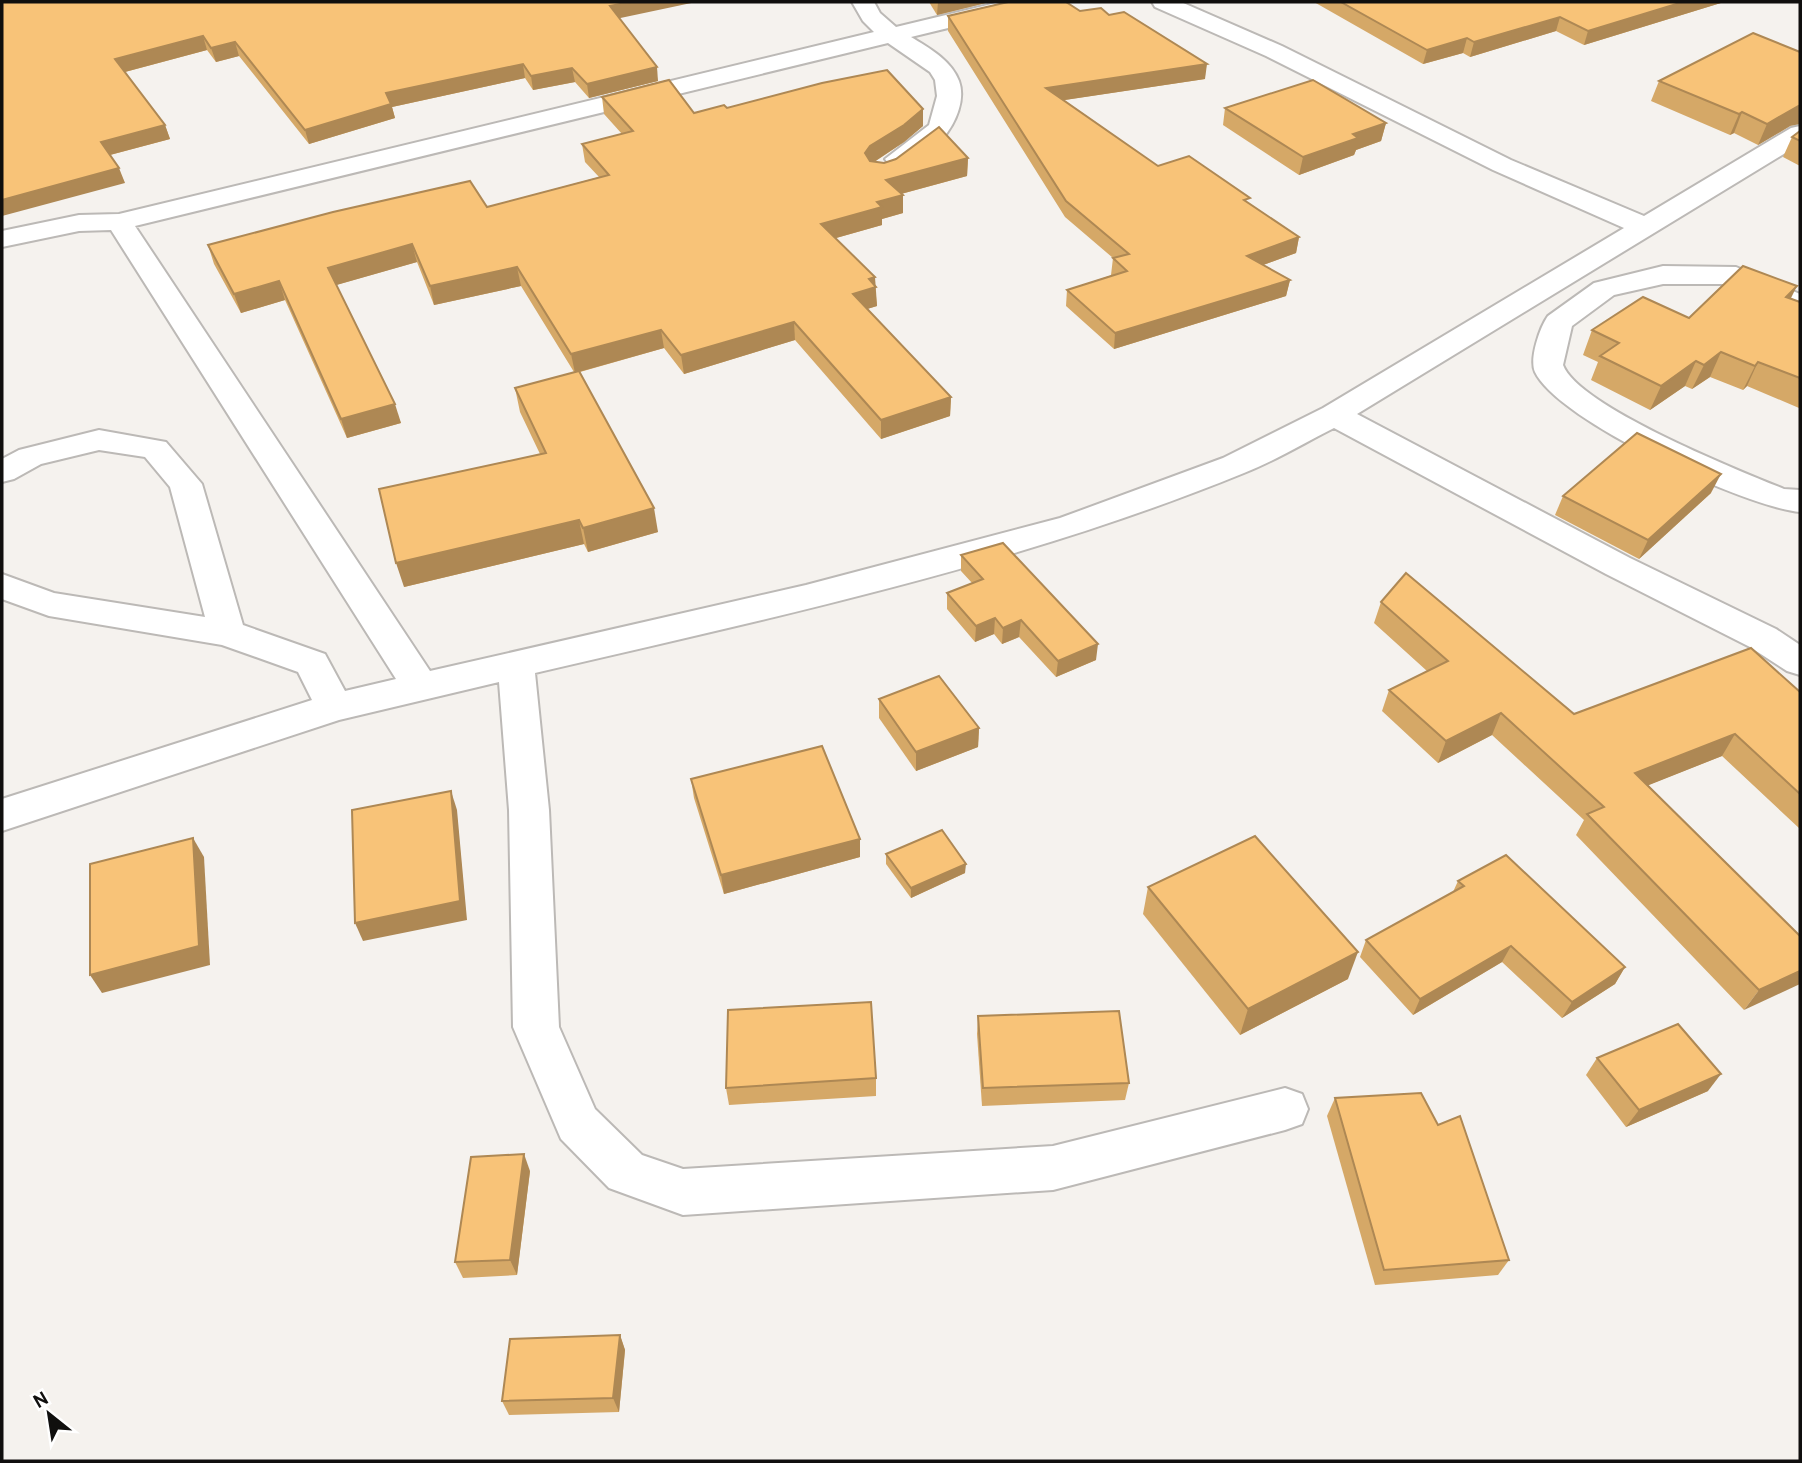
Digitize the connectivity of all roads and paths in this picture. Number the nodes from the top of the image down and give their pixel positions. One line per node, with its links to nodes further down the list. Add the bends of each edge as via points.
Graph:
1 (863, 2): 4 (street, via 870,18)
2 (1027, 2): 4 (street)
3 (1163, 2): 8 (street, via 1274,51 1502,165)
4 (892, 35): 6 (street, via 943,71 950,84 948,116 937,132); 7 (street)
5 (1800, 132): 8 (street)
6 (881, 172)
7 (120, 222): 9 (street, via 79,223); 18 (street)
8 (1646, 227): 11 (street)
9 (2, 239)
10 (1800, 304): 13 (street, via 1736,275 1663,275 1604,289 1558,322 1548,365 1570,394 1670,454 1779,499)
11 (1334, 415): 16 (street, via 1763,638); 17 (street, via 1235,464 1071,526 806,597)
12 (2, 472): 15 (street, via 30,457 99,440 155,449 186,484)
13 (1800, 501)
14 (2, 586): 15 (street, via 49,604)
15 (227, 634): 19 (street, via 312,663)
16 (1800, 662)
17 (516, 664): 18 (street); 21 (street, via 529,810 536,1027 578,1124 626,1172 683,1192 1053,1168)
18 (420, 686): 19 (street)
19 (335, 707): 20 (street)
20 (2, 815)
21 (1284, 1109)

